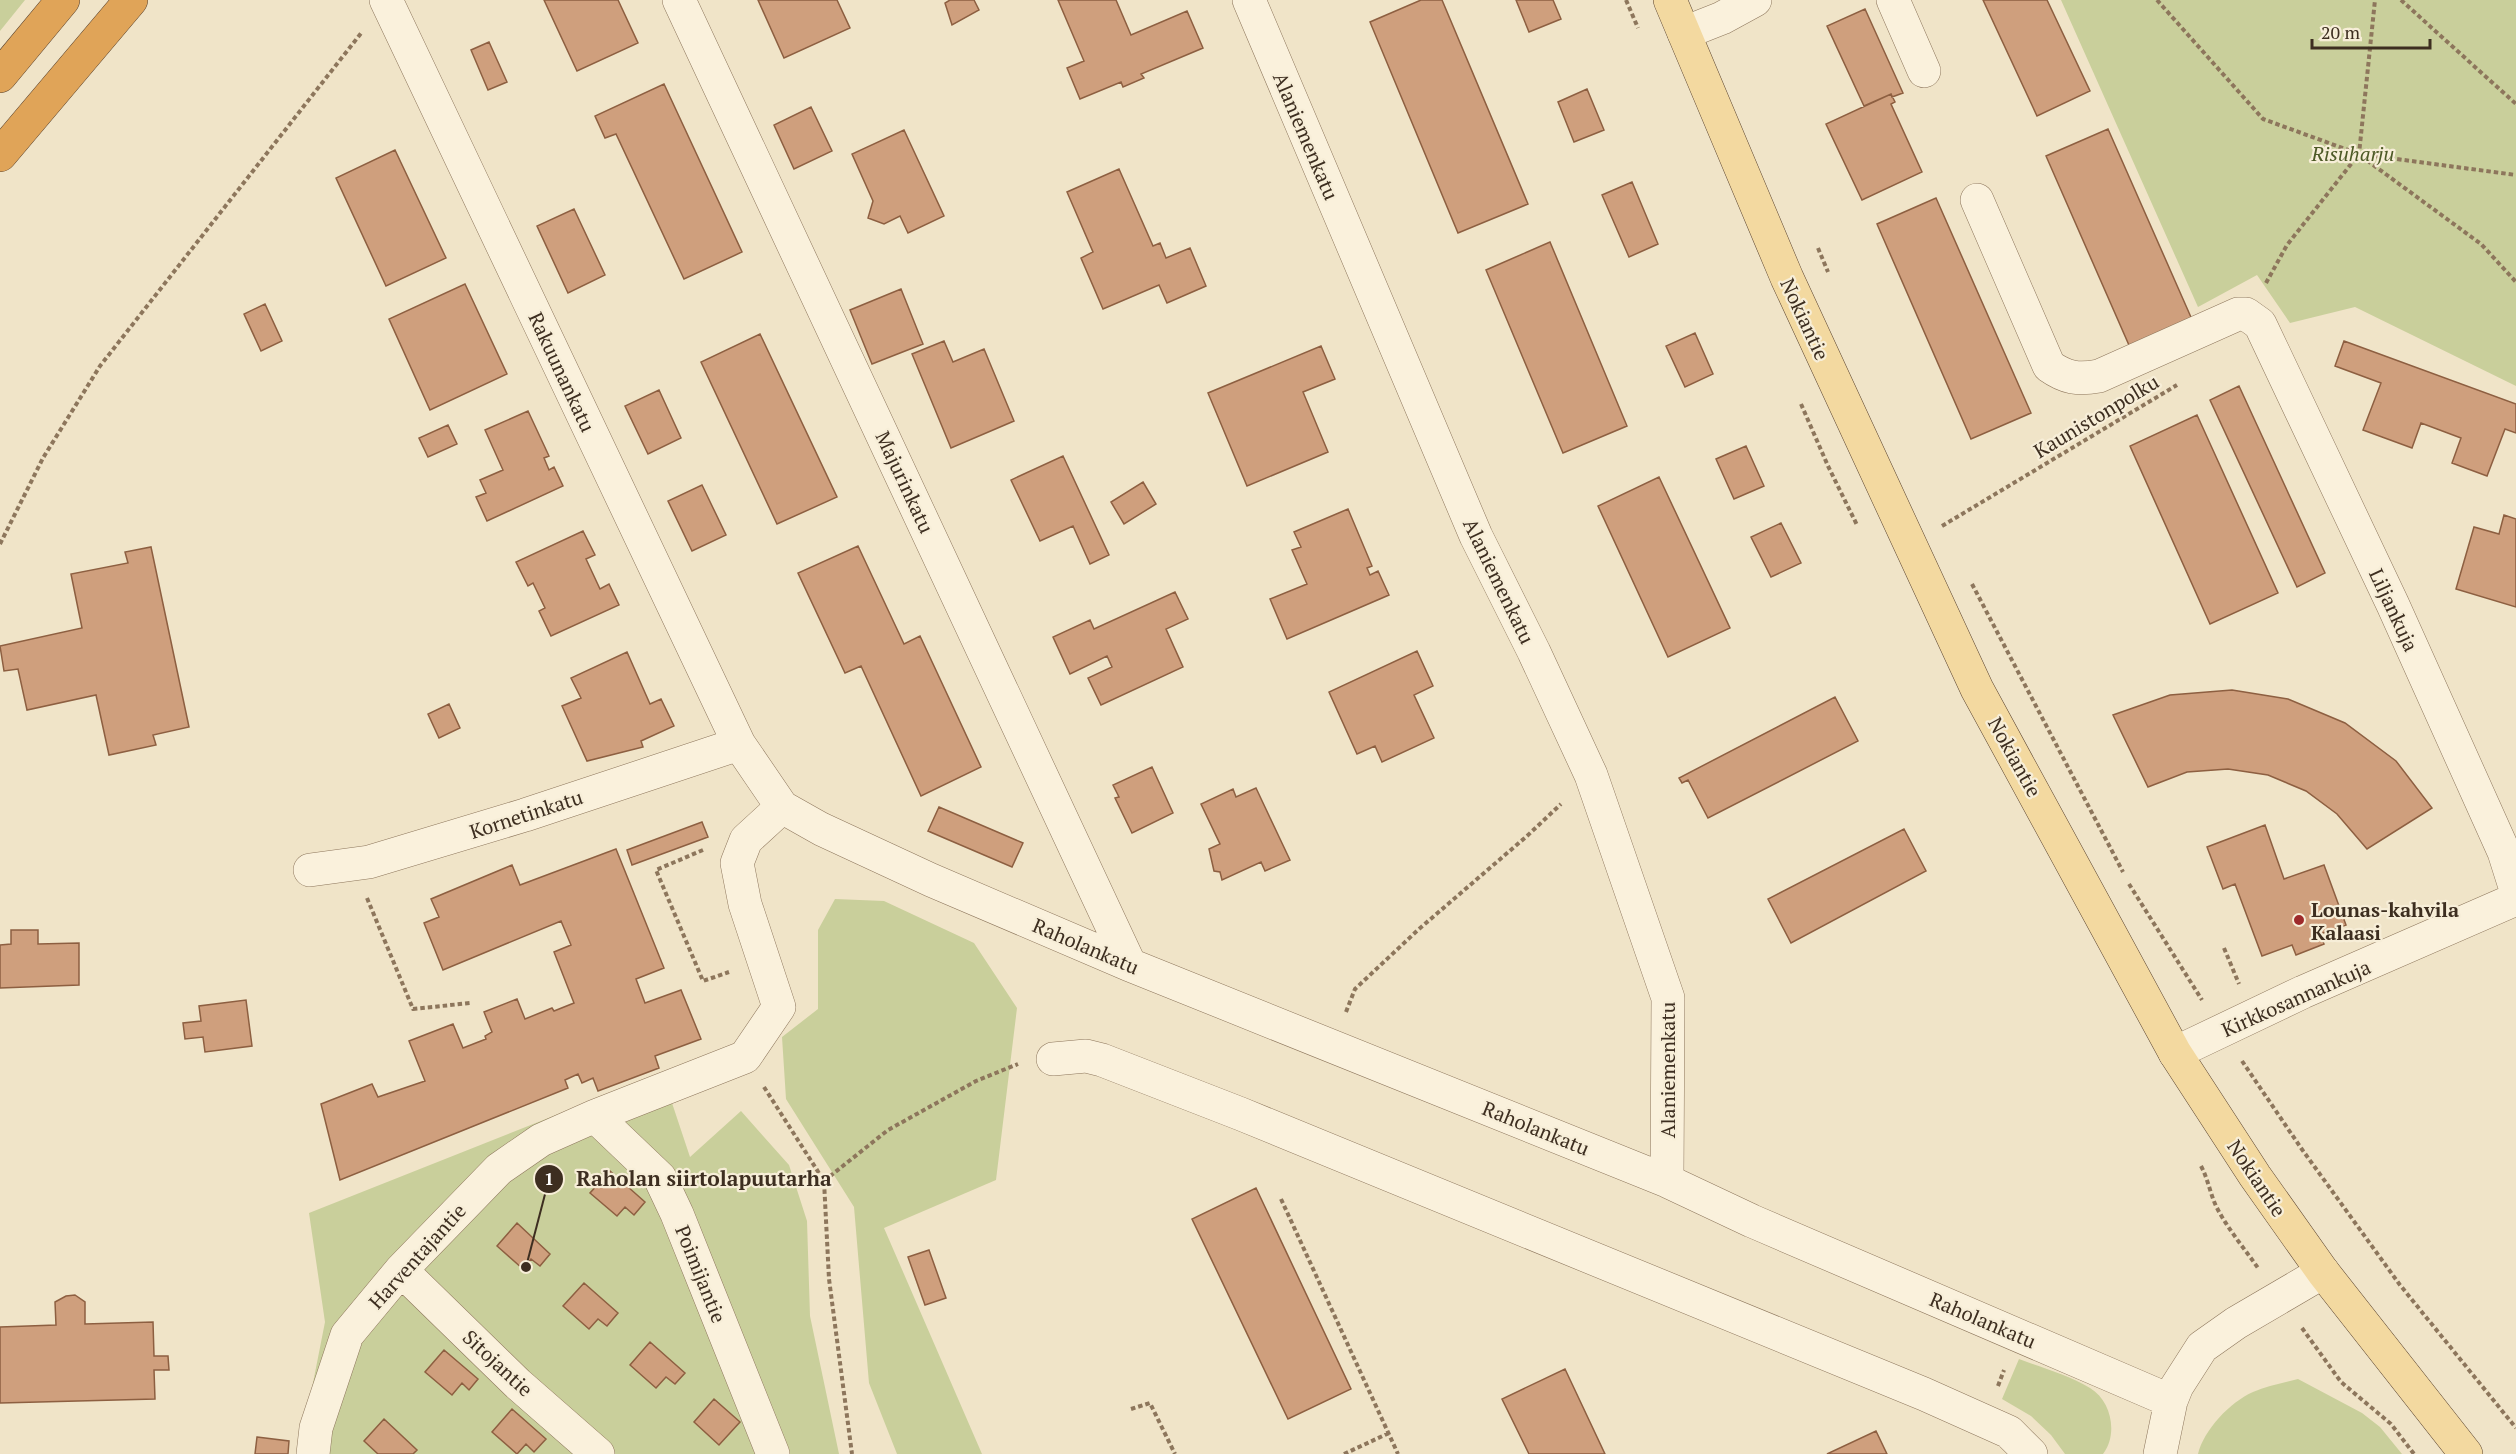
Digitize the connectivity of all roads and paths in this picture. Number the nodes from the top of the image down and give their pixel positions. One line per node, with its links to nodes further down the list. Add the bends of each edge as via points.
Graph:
1 (63, 0): 14 (highway)
2 (131, 0): 16 (highway)
3 (386, 0): 30 (path, via 100,366 43,458); 32 (street, Rakuunankatu)
4 (679, 0): 41 (street, Majurinkatu)
5 (1249, 0): 33 (street, Alaniemenkatu, via 1476,536)
6 (1670, 0): 12 (main road, Nokiantie)
7 (1755, 0): 12 (street)
8 (1893, 0): 13 (street)
9 (2157, 0): 17 (path, via 2263,119)
10 (2375, 0): 17 (path)
11 (2401, 0): 15 (path)
12 (1684, 33): 45 (main road, Nokiantie, via 1787,278 1977,689)
13 (1924, 71)
14 (0, 76)
15 (2516, 104)
16 (23, 130): 18 (highway); 19 (highway)
17 (2359, 154): 20 (path); 24 (path, via 2481,244); 25 (path, via 2287,244 2267,281)
18 (0, 155)
19 (0, 164)
20 (2516, 175)
21 (1977, 200): 25 (street, via 2049,366 2062,375 2099,376 2238,314 2246,314)
22 (1816, 244): 23 (path)
23 (1830, 277)
24 (2516, 282)
25 (2262, 328): 38 (street, Liljankuja, via 2504,852)
26 (2184, 381): 28 (path, Kaunistonpolku)
27 (1937, 515): 28 (path)
28 (1942, 526): 29 (path)
29 (1947, 536)
30 (0, 544)
31 (1968, 576): 43 (path, via 2127,881)
32 (739, 744): 34 (street, Raholankatu); 36 (street, Kornetinkatu, via 525,816)
33 (1591, 775): 44 (path, via 1355,989); 50 (street, Alaniemenkatu, via 1668,998)
34 (782, 807): 35 (street); 41 (street, Raholankatu, via 931,880)
35 (744, 845): 40 (street, via 737,863 745,904); 40 (path, via 708,848 656,870 703,981)
36 (354, 864): 37 (street, Kornetinkatu); 42 (path, via 413,1009)
37 (310, 870)
38 (2516, 890)
39 (2516, 899): 43 (street, Kirkkosannankuja)
40 (764, 959): 46 (street, via 778,1007)
41 (1130, 965): 44 (street, Raholankatu)
42 (470, 1003)
43 (2222, 1031): 45 (street, Kirkkosannankuja); 56 (path, via 2400,1285)
44 (1332, 1046): 50 (street, Raholankatu)
45 (2175, 1053): 53 (main road, Nokiantie)
46 (745, 1058): 48 (street, Harventajantie); 49 (path)
47 (1053, 1059): 49 (path, via 1021,1063 976,1081 888,1130); 65 (street, via 1086,1056 1102,1060 1240,1114 1965,1411 2009,1432)
48 (595, 1116): 52 (street, Harventajantie, via 541,1140 499,1169); 60 (street, Poimijantie, via 660,1178)
49 (824, 1181): 61 (path, via 829,1279)
50 (1667, 1181): 54 (street, Raholankatu)
51 (1281, 1199): 57 (path)
52 (401, 1270): 58 (street, Harventajantie, via 347,1335 316,1428); 59 (street, Sitojantie, via 518,1384)
53 (2323, 1272): 54 (street, via 2202,1347); 67 (main road, Nokiantie)
54 (2171, 1401): 66 (street)
55 (1131, 1409): 62 (path, via 1150,1403)
56 (2516, 1428)
57 (1389, 1433): 63 (path); 64 (path)
58 (313, 1454)
59 (598, 1454)
60 (773, 1454)
61 (852, 1454)
62 (1175, 1454)
63 (1344, 1454)
64 (1398, 1454)
65 (2031, 1454)
66 (2160, 1454)
67 (2466, 1454)

